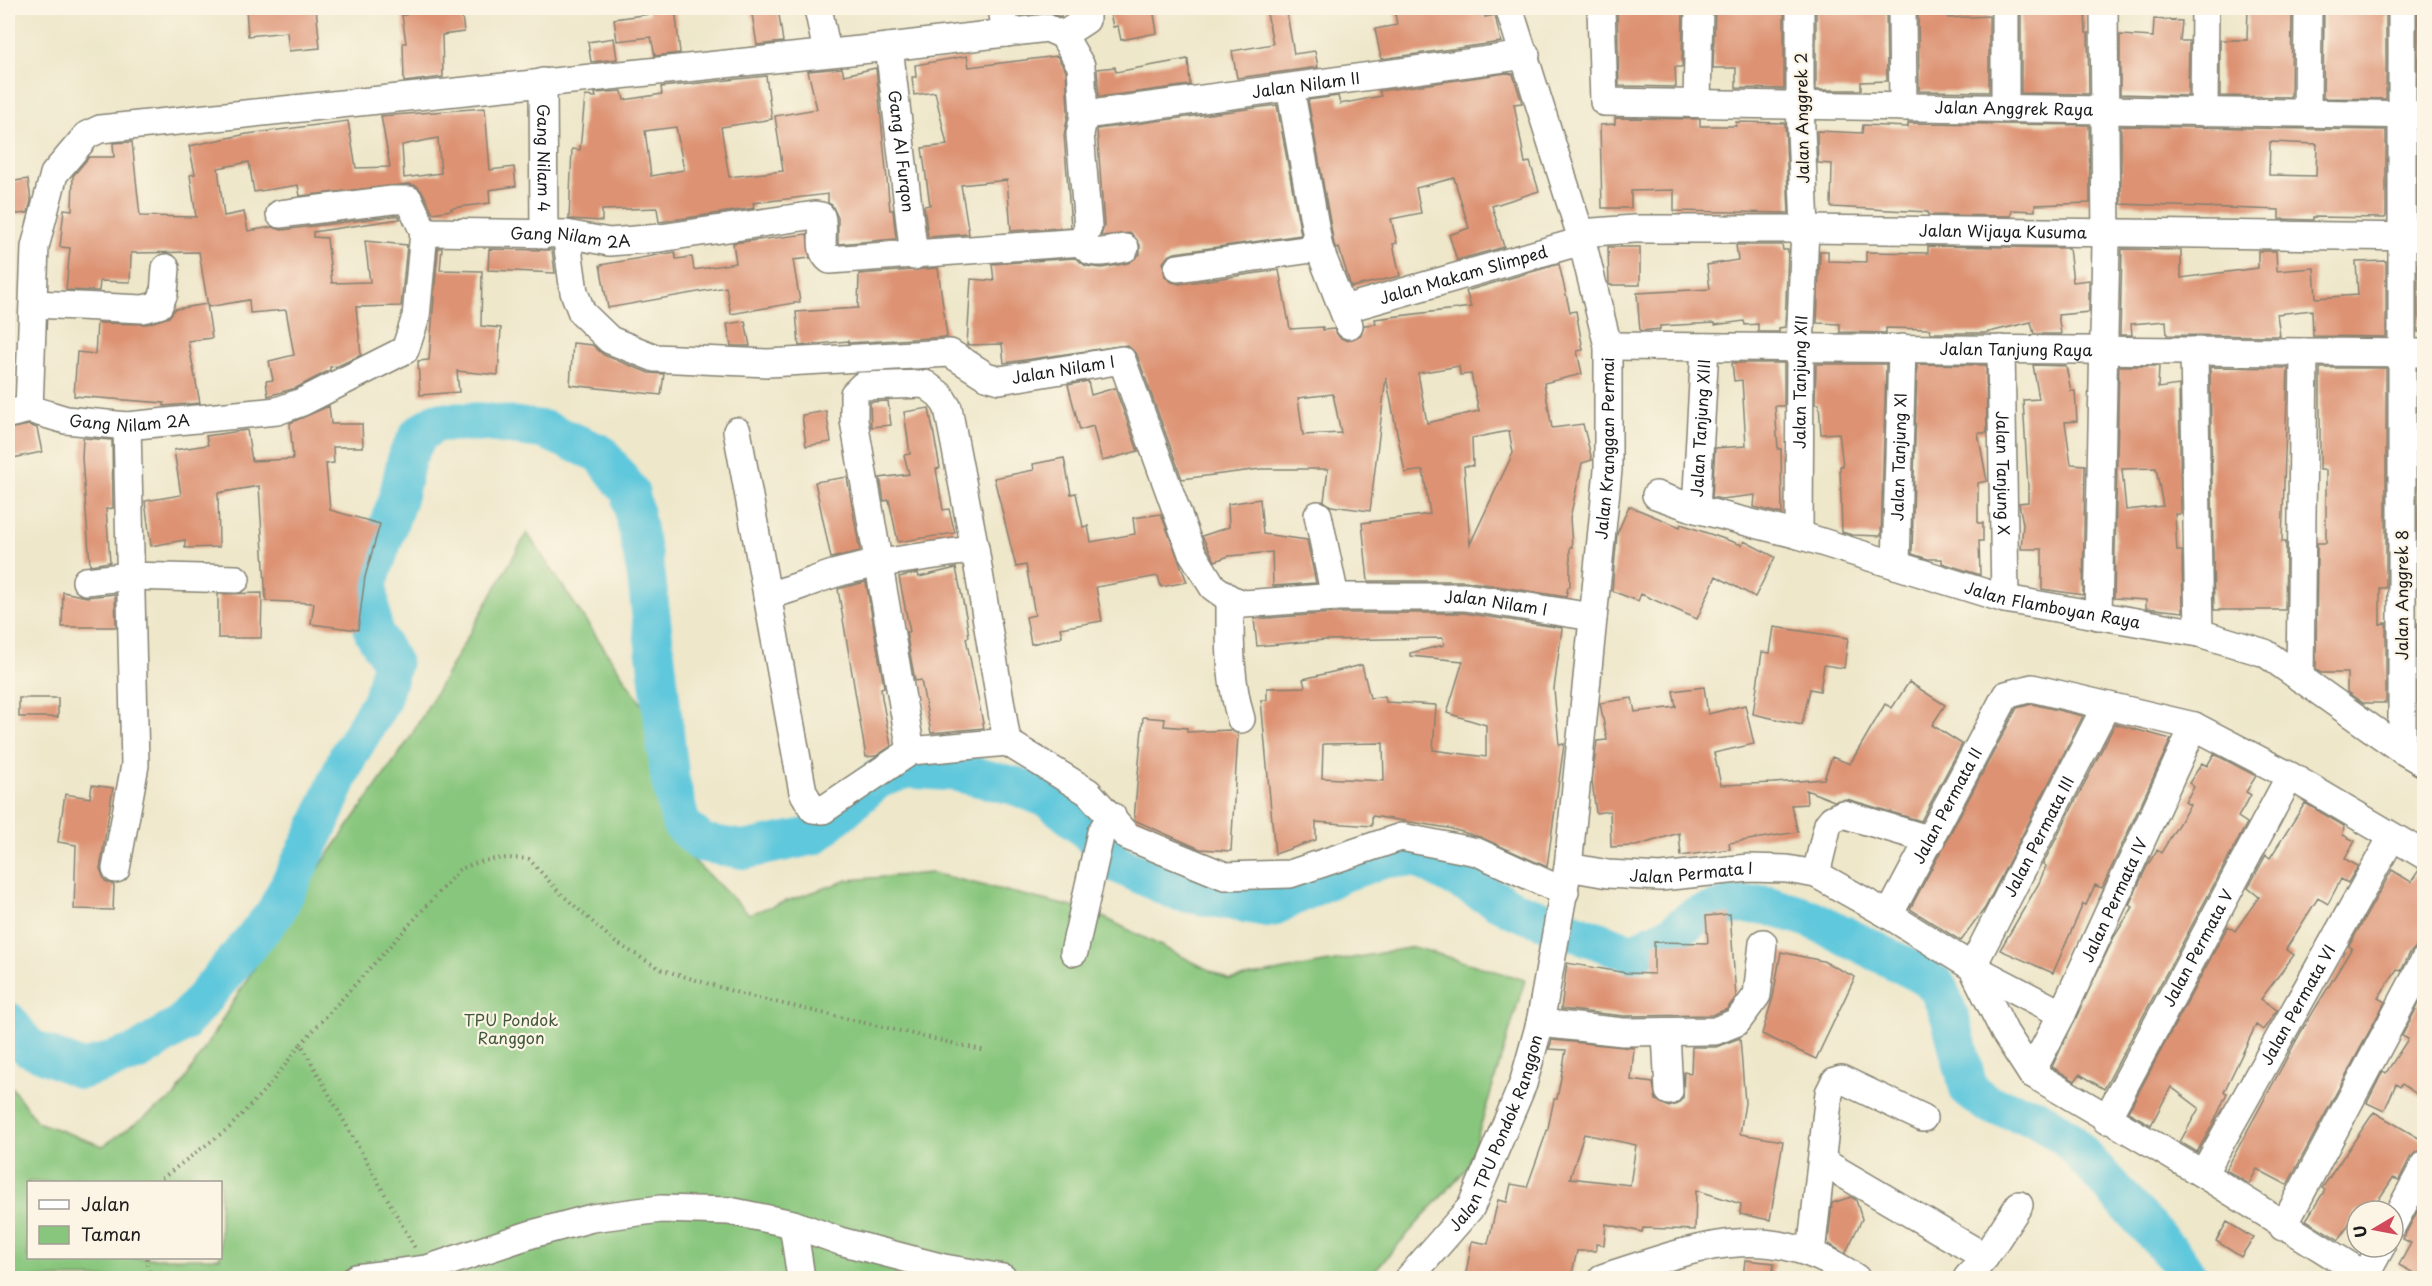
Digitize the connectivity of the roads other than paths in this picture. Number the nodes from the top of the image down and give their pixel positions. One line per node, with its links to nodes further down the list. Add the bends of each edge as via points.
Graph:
1 (818, 8): 16 (street)
2 (1086, 8): 14 (street, via 1086,20)
3 (1509, 8): 17 (street, Jalan Kranggan Permai)
4 (1601, 8): 20 (street, Jalan Anggrek Raya, via 1604,102)
5 (1699, 8): 20 (street)
6 (1800, 8): 21 (street, Jalan Anggrek 2)
7 (1902, 8): 22 (street)
8 (2005, 8): 23 (street)
9 (2104, 8): 24 (street)
10 (2205, 8): 25 (street)
11 (2308, 8): 26 (street)
12 (2402, 8): 28 (street, Jalan Anggrek 8)
13 (1004, 20): 14 (street); 15 (street)
14 (1063, 35): 27 (street, via 1081,66)
15 (889, 47): 16 (street); 39 (street, Gang Al Furqon)
16 (827, 52): 18 (street)
17 (1526, 55): 19 (street, Jalan Nilam II); 34 (street, Jalan Kranggan Permai)
18 (543, 82): 33 (street, Gang Nilam 4); 42 (street, via 100,129 87,135 54,174 35,247)
19 (1290, 88): 27 (street, Jalan Nilam II); 38 (street)
20 (1697, 104): 21 (street, Jalan Anggrek Raya)
21 (1800, 105): 22 (street, Jalan Anggrek Raya); 30 (street, Jalan Anggrek 2)
22 (1903, 107): 23 (street, Jalan Anggrek Raya)
23 (2005, 109): 24 (street, Jalan Anggrek Raya)
24 (2104, 110): 25 (street, Jalan Anggrek Raya); 32 (street)
25 (2204, 112): 26 (street, Jalan Anggrek Raya)
26 (2307, 113): 28 (street, Jalan Anggrek Raya)
27 (1084, 115): 36 (street, via 1080,134 1088,227)
28 (2414, 115): 35 (street, Jalan Anggrek 8)
29 (280, 214): 31 (street, via 409,200)
30 (1805, 229): 32 (street, Jalan Wijaya Kusuma); 34 (street, Jalan Wijaya Kusuma, via 1634,229); 45 (street, Jalan Tanjung XII)
31 (424, 232): 33 (street, Gang Nilam 2A); 53 (street, Gang Nilam 2A, via 416,317 410,342 400,355 277,411)
32 (2106, 233): 35 (street, Jalan Wijaya Kusuma); 48 (street)
33 (555, 234): 39 (street, Gang Nilam 2A, via 609,242 815,215 823,221 822,248 830,260); 68 (street, Jalan Nilam I, via 582,313 610,340 655,358 768,363 950,354 1000,380 1122,360 1191,551 1213,587)
34 (1581, 237): 38 (street, Jalan Makam Slimped, via 1347,317); 43 (street, Jalan Kranggan Permai)
35 (2414, 237): 51 (street, Jalan Anggrek 8)
36 (1082, 243): 37 (street, via 1092,253); 39 (street, Gang Nilam 2A)
37 (1125, 248)
38 (1319, 248): 41 (street)
39 (914, 256)
40 (166, 268): 42 (street, via 159,305 143,309)
41 (1178, 268)
42 (34, 304): 52 (street)
43 (1608, 346): 44 (street, Jalan Tanjung Raya); 70 (street, Jalan Kranggan Permai, via 1608,470)
44 (1705, 347): 45 (street, Jalan Tanjung Raya); 56 (street, Jalan Tanjung XIII)
45 (1800, 348): 46 (street, Jalan Tanjung Raya); 58 (street, Jalan Tanjung XII)
46 (1902, 348): 47 (street, Jalan Tanjung Raya); 61 (street, Jalan Tanjung XI)
47 (2001, 349): 48 (street, Jalan Tanjung Raya); 67 (street, Jalan Tanjung X)
48 (2103, 350): 49 (street, Jalan Tanjung Raya); 69 (street)
49 (2194, 351): 50 (street, Jalan Tanjung Raya); 71 (street)
50 (2304, 352): 51 (street, Jalan Tanjung Raya); 72 (street)
51 (2414, 353): 78 (street, Jalan Anggrek 8)
52 (18, 411): 53 (street, Gang Nilam 2A)
53 (127, 426): 62 (street)
54 (737, 431): 65 (street)
55 (1656, 495): 56 (street, Jalan Flamboyan Raya)
56 (1696, 509): 58 (street, Jalan Flamboyan Raya)
57 (1318, 515): 66 (street)
58 (1799, 535): 61 (street, Jalan Flamboyan Raya)
59 (975, 549): 60 (street); 60 (street, via 948,408 940,394 925,384 862,386 854,394 854,421); 76 (street)
60 (879, 564): 65 (street); 77 (street)
61 (1896, 565): 67 (street, Jalan Flamboyan Raya)
62 (130, 576): 63 (street); 64 (street); 84 (street, via 135,765)
63 (236, 579)
64 (86, 581)
65 (767, 595): 77 (street, via 803,792 813,809 822,810)
66 (1335, 597): 68 (street, Jalan Nilam I, via 1244,604); 70 (street, Jalan Nilam I, via 1465,597)
67 (2005, 598): 69 (street, Jalan Flamboyan Raya)
68 (1230, 599): 74 (street, via 1230,669)
69 (2098, 616): 71 (street, Jalan Flamboyan Raya)
70 (1593, 617): 86 (street, Jalan Kranggan Permai)
71 (2199, 633): 72 (street, Jalan Flamboyan Raya, via 2265,653)
72 (2300, 678): 78 (street, Jalan Flamboyan Raya)
73 (2106, 706): 75 (street); 82 (street, Jalan Permata II, via 2032,688 2006,695); 91 (street, Jalan Permata III)
74 (1240, 719)
75 (2194, 726): 79 (street); 92 (street, Jalan Permata IV)
76 (1007, 742): 77 (street); 80 (street, Jalan Permata I, via 1088,792)
77 (911, 751)
78 (2413, 757)
79 (2290, 776): 81 (street); 98 (street, Jalan Permata V)
80 (1106, 824): 86 (street, Jalan Permata I, via 1225,876 1290,874 1401,837 1477,852); 89 (street)
81 (2392, 837): 83 (street); 101 (street, Jalan Permata VI)
82 (1931, 840): 85 (street, via 1843,814 1828,824); 87 (street, Jalan Permata II)
83 (2424, 855)
84 (116, 869)
85 (1816, 874): 86 (street, Jalan Permata I, via 1749,868 1660,876 1608,874); 87 (street, Jalan Permata I)
86 (1566, 887): 93 (street, Jalan TPU Pondok Ranggon)
87 (1889, 915): 91 (street, Jalan Permata I)
88 (1763, 944): 94 (street, via 1757,995 1737,1022 1715,1031)
89 (1074, 952)
90 (2424, 961): 105 (street)
91 (1972, 967): 92 (street, Jalan Permata I); 95 (street, via 2005,1033)
92 (2062, 1014): 95 (street, Jalan Permata IV)
93 (1540, 1023): 94 (street); 114 (street, Jalan TPU Pondok Ranggon, via 1523,1084 1471,1207)
94 (1666, 1034): 96 (street)
95 (2031, 1073): 98 (street)
96 (1669, 1091)
97 (1923, 1118): 99 (street, via 1842,1079 1835,1081 1829,1093)
98 (2106, 1120): 101 (street)
99 (1823, 1162): 106 (street); 107 (street)
100 (2424, 1166): 102 (street)
101 (2203, 1174): 105 (street)
102 (2405, 1202)
103 (2019, 1205): 107 (street)
104 (793, 1224): 109 (street, via 729,1211 661,1209 592,1218 532,1234); 112 (street); 113 (street, via 840,1241 944,1268)
105 (2283, 1227): 110 (street)
106 (1811, 1253): 115 (street, via 1769,1242 1719,1244); 116 (street)
107 (1985, 1257): 117 (street)
108 (2375, 1259): 110 (street)
109 (429, 1274): 111 (street)
110 (2367, 1277)
111 (356, 1278)
112 (801, 1278)
113 (1003, 1278)
114 (1409, 1278)
115 (1602, 1278)
116 (1856, 1278)
117 (1967, 1278)

